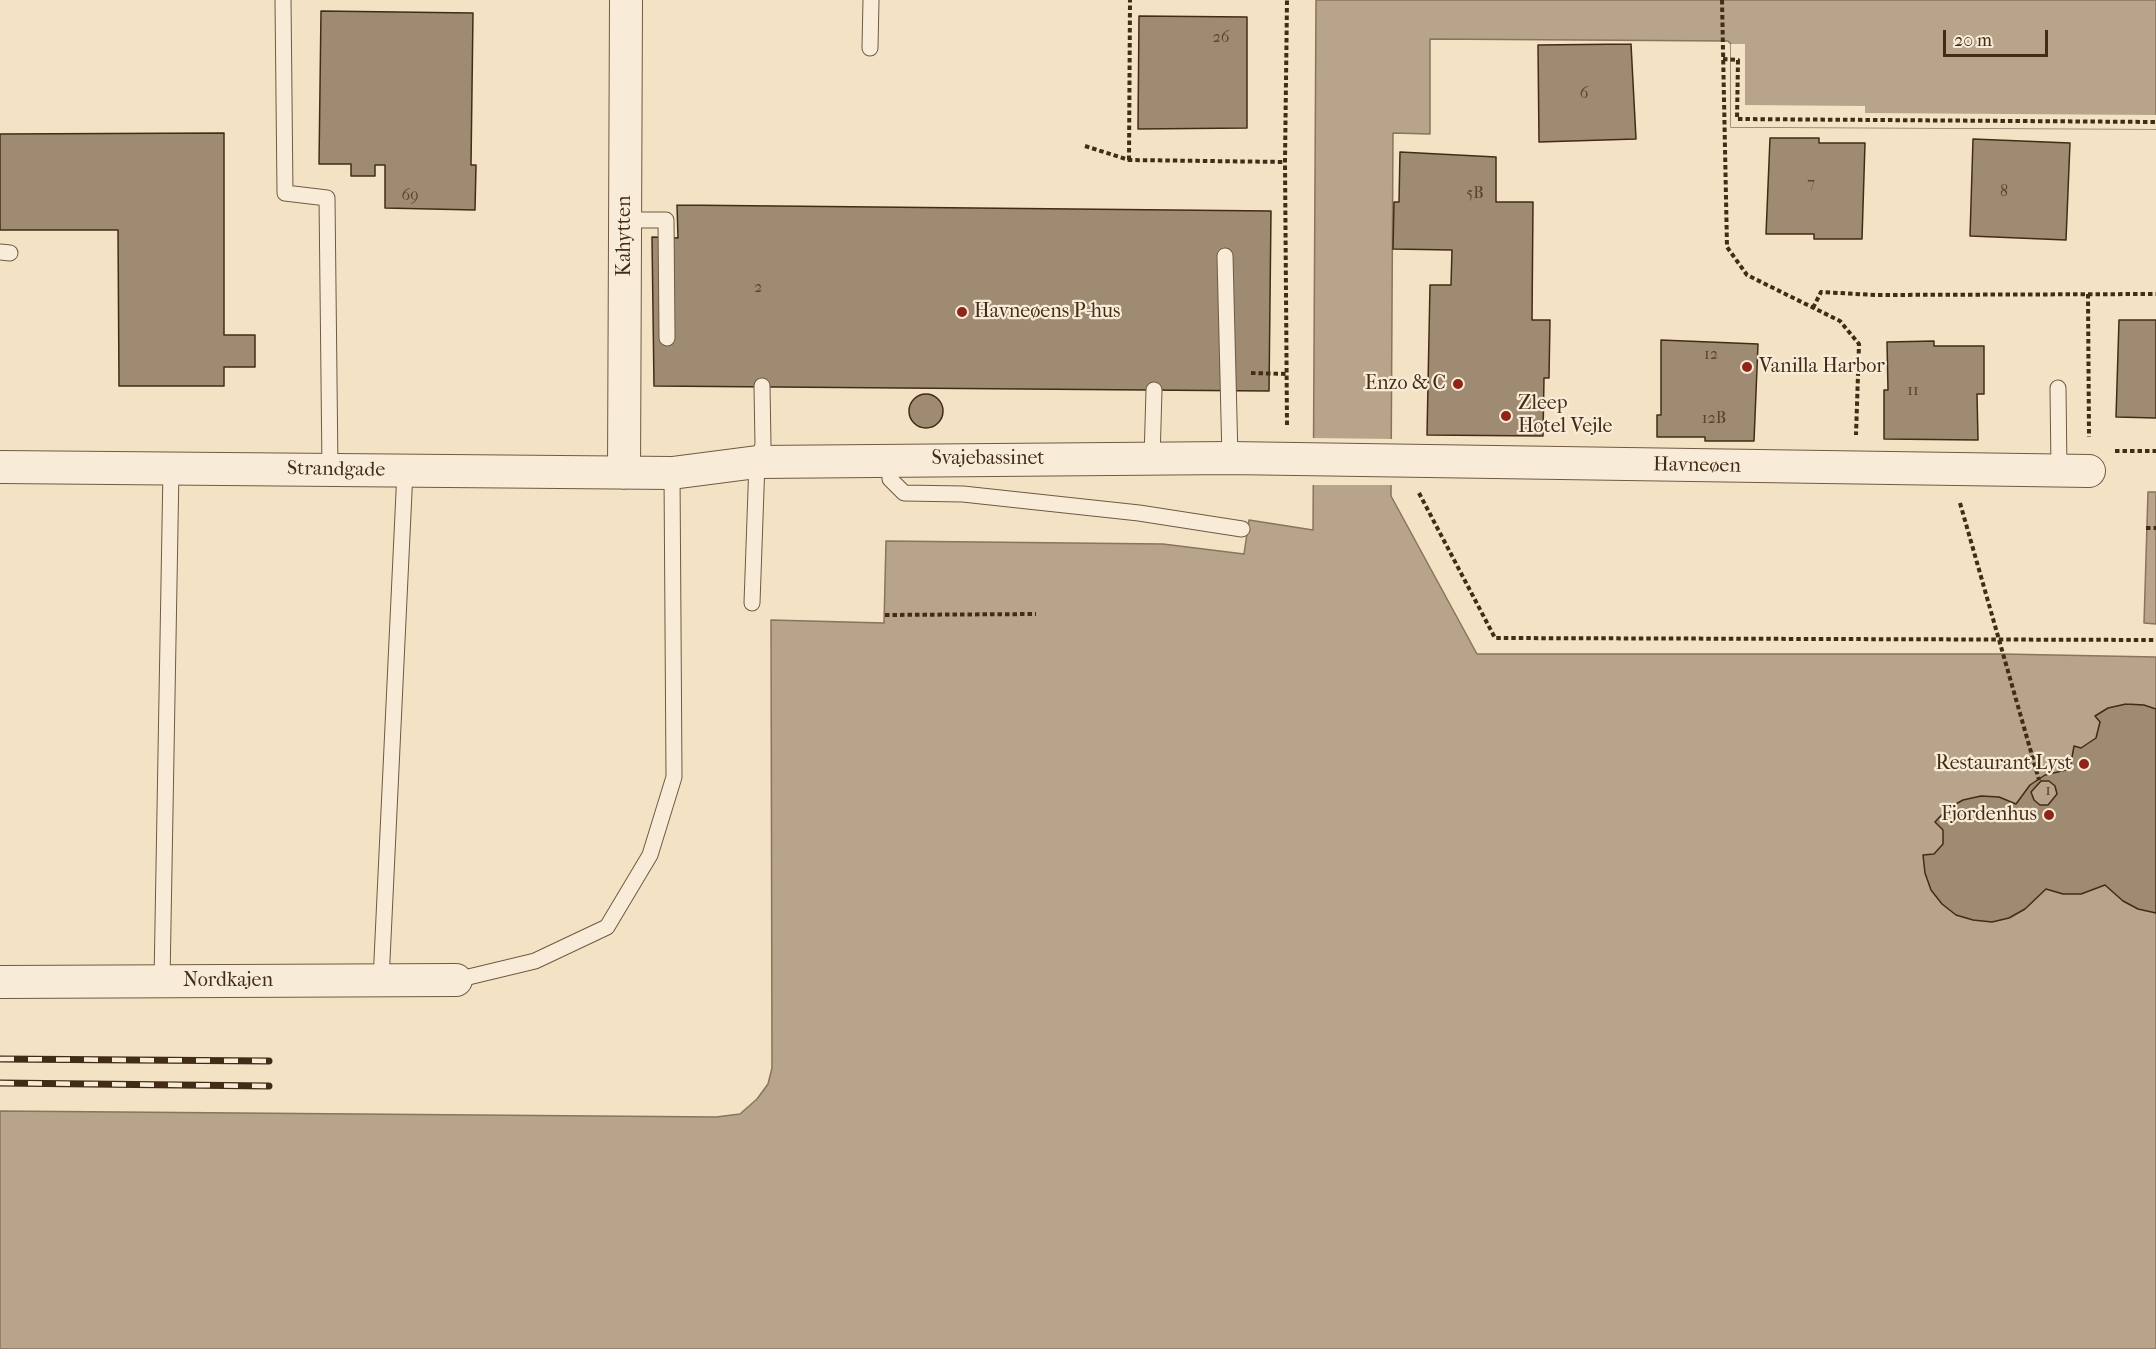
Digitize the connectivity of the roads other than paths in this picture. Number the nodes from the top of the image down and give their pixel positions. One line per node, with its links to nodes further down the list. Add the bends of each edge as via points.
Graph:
1 (283, 0): 18 (lane, via 285,193 327,198)
2 (626, 0): 5 (street, Kahytten)
3 (871, 0): 4 (lane)
4 (870, 48)
5 (625, 220): 7 (lane, via 666,220); 21 (street, Kahytten)
6 (1225, 256): 11 (lane)
7 (667, 338)
8 (762, 386): 15 (lane, via 764,445)
9 (2058, 388): 20 (lane)
10 (1154, 390): 13 (lane)
11 (1230, 458): 13 (street, Svajebassinet); 14 (street, Svajebassinet)
12 (889, 459): 13 (street, Svajebassinet); 15 (street, Svajebassinet); 23 (lane, via 890,479 904,493 963,494 1139,513)
13 (1152, 459)
14 (1296, 460): 20 (street, Havneøen)
15 (757, 462): 22 (street, Svajebassinet); 24 (lane)
16 (0, 467): 17 (street, Strandgade)
17 (171, 469): 18 (street, Strandgade); 26 (lane)
18 (330, 469): 19 (street, Strandgade)
19 (405, 471): 21 (street, Strandgade); 27 (lane)
20 (2074, 471)
21 (624, 472): 22 (street, Strandgade)
22 (672, 473): 25 (lane, via 674,777 650,855 607,927 535,961)
23 (1242, 529)
24 (752, 603)
25 (456, 980): 27 (street, Nordkajen)
26 (162, 981): 27 (street, Nordkajen); 28 (street, Nordkajen)
27 (381, 981)
28 (0, 982)

